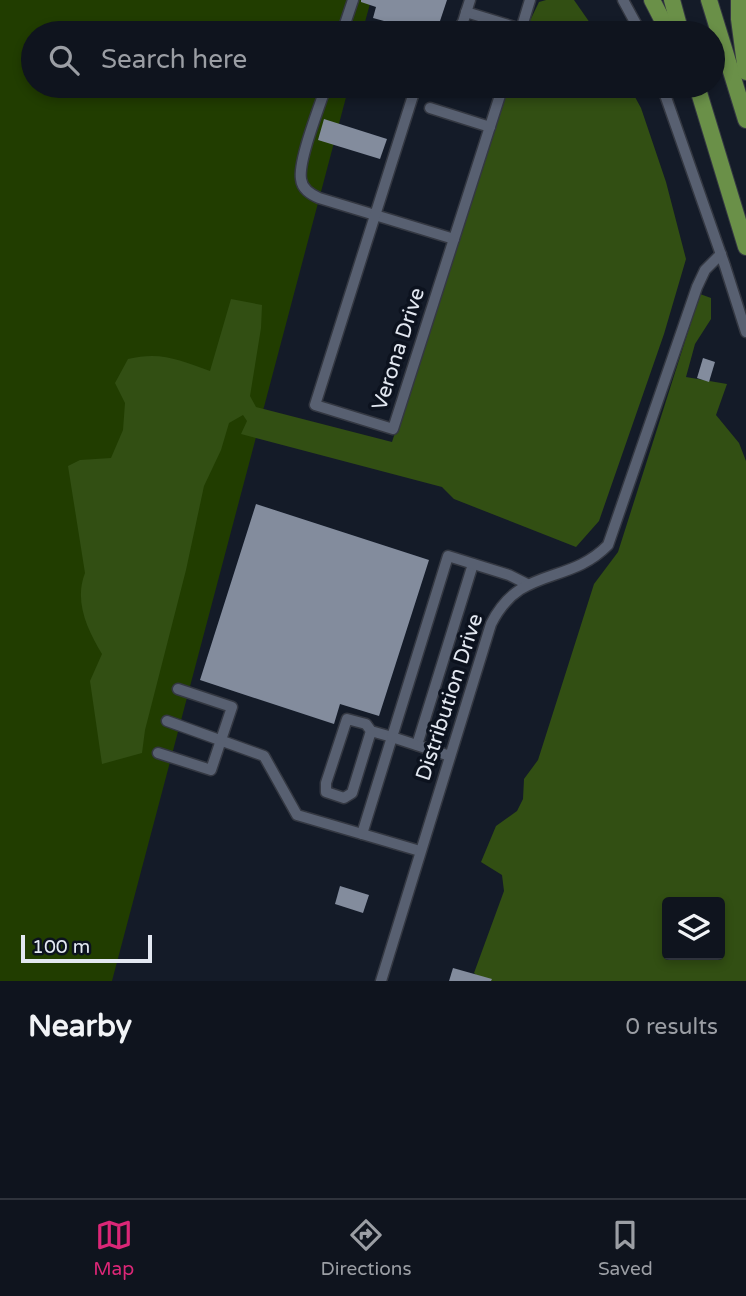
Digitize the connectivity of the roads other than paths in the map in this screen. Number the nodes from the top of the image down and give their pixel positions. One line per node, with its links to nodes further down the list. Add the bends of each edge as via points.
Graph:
1 (353, 0): 10 (street)
2 (470, 0): 9 (street)
3 (530, 0): 13 (street)
4 (623, 0): 14 (street)
5 (652, 0): 15 (highway)
6 (672, 0): 16 (highway)
7 (709, 0): 17 (highway)
8 (739, 0): 19 (highway)
9 (466, 12): 11 (street); 12 (street)
10 (346, 21)
11 (462, 21)
12 (492, 21)
13 (523, 21)
14 (634, 21)
15 (663, 21)
16 (678, 21)
17 (715, 21)
18 (725, 52): 27 (highway)
19 (746, 72)
20 (322, 98): 30 (street, via 301,166 301,182 314,196)
21 (412, 98): 30 (street, Verona Drive)
22 (499, 98): 28 (street, Verona Drive)
23 (666, 98): 33 (street)
24 (696, 98): 29 (highway)
25 (701, 98): 29 (highway)
26 (430, 108): 28 (street)
27 (746, 120)
28 (490, 127): 31 (street, Verona Drive)
29 (713, 140): 32 (highway)
30 (375, 215): 31 (street); 31 (street, Verona Drive, via 315,405 393,429)
31 (454, 239)
32 (746, 247)
33 (721, 254): 34 (street); 36 (street, Distribution Drive, via 705,270 697,287 608,545 579,568)
34 (746, 332)
35 (473, 564): 36 (street); 40 (street, via 448,556); 42 (street)
36 (527, 584): 44 (street, Distribution Drive, via 504,603 491,624)
37 (178, 689): 41 (street, via 232,707)
38 (167, 721): 41 (street)
39 (370, 731): 39 (street, via 352,793 344,798 326,792 347,719 366,724); 40 (street)
40 (392, 737): 42 (street); 45 (street)
41 (221, 739): 43 (street, via 211,770); 45 (street, via 264,756 297,815)
42 (416, 745): 44 (street)
43 (158, 753)
44 (450, 756): 46 (street, Distribution Drive)
45 (362, 834): 46 (street)
46 (420, 851): 47 (street, Distribution Drive)
47 (381, 981)

